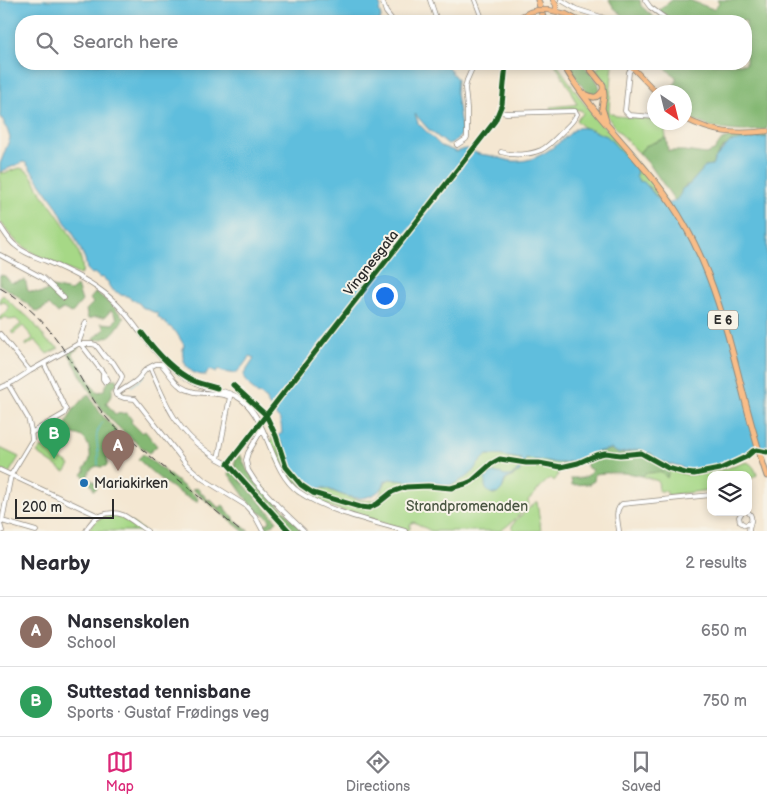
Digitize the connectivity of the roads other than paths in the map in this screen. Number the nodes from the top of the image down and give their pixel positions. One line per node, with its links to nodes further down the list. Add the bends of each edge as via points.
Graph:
1 (382, 0): 9 (street)
2 (430, 0): 10 (street)
3 (475, 0): 11 (street)
4 (538, 0): 13 (highway)
5 (554, 0): 8 (main road, via 556,5)
6 (561, 0): 15 (street)
7 (645, 0): 16 (street)
8 (552, 10): 12 (main road, bridge, via 535,10); 14 (main road)
9 (388, 15)
10 (435, 15)
11 (481, 15)
12 (524, 15)
13 (542, 15)
14 (566, 15)
15 (595, 15)
16 (661, 15)
17 (471, 70): 30 (street, via 465,88 467,137)
18 (505, 70): 31 (street, via 500,112 575,111 578,114 541,150 516,155)
19 (566, 70): 25 (highway, E 6)
20 (591, 70): 24 (highway, via 603,85)
21 (630, 70): 26 (street, via 626,113)
22 (635, 70): 23 (main road)
23 (649, 85)
24 (603, 90): 25 (highway, via 596,97); 28 (highway, via 602,108)
25 (581, 92): 28 (highway, E 6)
26 (647, 116)
27 (692, 121): 29 (main road, via 729,133)
28 (607, 124): 50 (highway, E 6, via 656,181 691,235 723,319)
29 (767, 131)
30 (456, 144)
31 (501, 152)
32 (0, 226): 45 (street, via 22,251 103,292 122,309 150,346 172,368 204,387 237,396 253,411)
33 (0, 255): 34 (street, via 43,278)
34 (64, 298)
35 (86, 322): 37 (street)
36 (0, 334): 40 (street)
37 (79, 344): 38 (street); 41 (street); 44 (street, via 96,345 113,362 122,378 115,388)
38 (44, 363): 40 (street); 46 (street, via 66,410)
39 (150, 367): 44 (street); 47 (street, via 178,424); 47 (street, via 161,364 180,386 193,392 222,394 231,398)
40 (30, 371): 42 (street)
41 (103, 374)
42 (8, 384): 43 (street); 46 (street, via 28,418)
43 (0, 388)
44 (116, 395): 62 (street, via 135,398 191,469 245,505)
45 (262, 429): 64 (street, via 248,453 248,470); 65 (street, via 287,480 296,491 329,508)
46 (32, 433): 49 (street, via 32,440)
47 (218, 459): 63 (street, via 228,464)
48 (0, 470): 49 (street)
49 (11, 475): 52 (street); 55 (street)
50 (767, 476)
51 (707, 495): 66 (street, via 622,504 617,513)
52 (99, 516): 60 (street); 61 (street, via 123,515)
53 (740, 516): 57 (street)
54 (752, 516): 56 (street)
55 (1, 522): 58 (street); 59 (street)
56 (750, 523): 57 (street); 68 (street)
57 (743, 525): 67 (street)
58 (2, 531)
59 (36, 531)
60 (86, 531)
61 (147, 531)
62 (263, 531)
63 (288, 531)
64 (304, 531)
65 (405, 531)
66 (619, 531)
67 (744, 531)
68 (749, 531)

